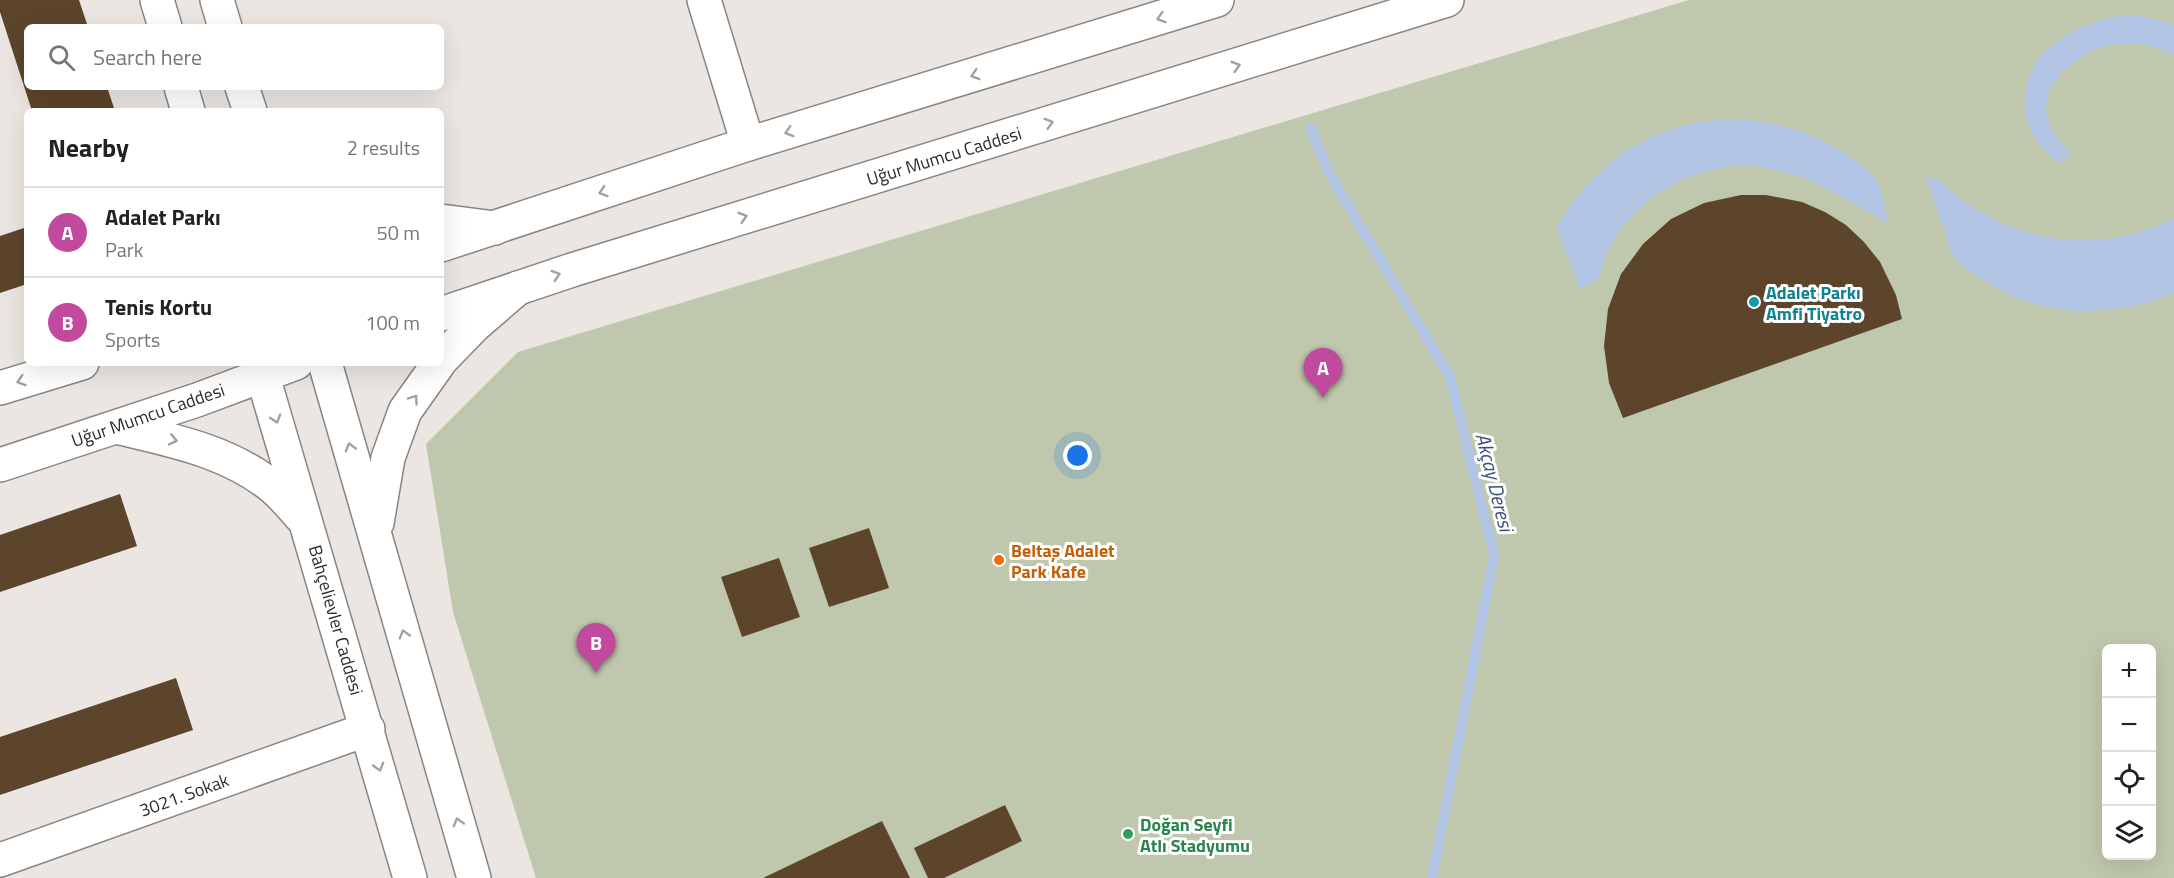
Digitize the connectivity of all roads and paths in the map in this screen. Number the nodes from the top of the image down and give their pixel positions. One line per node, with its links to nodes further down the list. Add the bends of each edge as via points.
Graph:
1 (157, 0): 6 (street)
2 (217, 0): 7 (street)
3 (704, 0): 10 (street)
4 (1217, 0): 10 (street, one-way to 10)
5 (1447, 0): 14 (street, Uğur Mumcu Caddesi, one-way to 5)
6 (164, 24)
7 (224, 24)
8 (183, 90): 9 (street)
9 (187, 108)
10 (748, 144): 12 (street, one-way to 12)
11 (444, 221): 12 (street)
12 (495, 228): 13 (street)
13 (444, 244)
14 (518, 288): 15 (street, Uğur Mumcu Caddesi); 16 (street)
15 (444, 313)
16 (444, 358)
17 (67, 366): 22 (street, one-way to 22)
18 (278, 366): 21 (street, Uğur Mumcu Caddesi)
19 (326, 366): 26 (street, one-way to 19)
20 (437, 366): 26 (street, one-way to 20, via 388,458 405,411)
21 (261, 369): 23 (street, Uğur Mumcu Caddesi); 25 (street, Bahçelievler Caddesi, one-way to 25)
22 (0, 388)
23 (116, 427): 24 (street, Uğur Mumcu Caddesi); 25 (street, one-way to 25, via 182,442 217,455 275,489)
24 (0, 465)
25 (307, 524): 27 (street, Bahçelievler Caddesi)
26 (375, 534): 30 (street, one-way to 26)
27 (368, 729): 28 (street, 3021. Sokak); 29 (street, Bahçelievler Caddesi, one-way to 29)
28 (0, 860)
29 (410, 878)
30 (474, 878)

